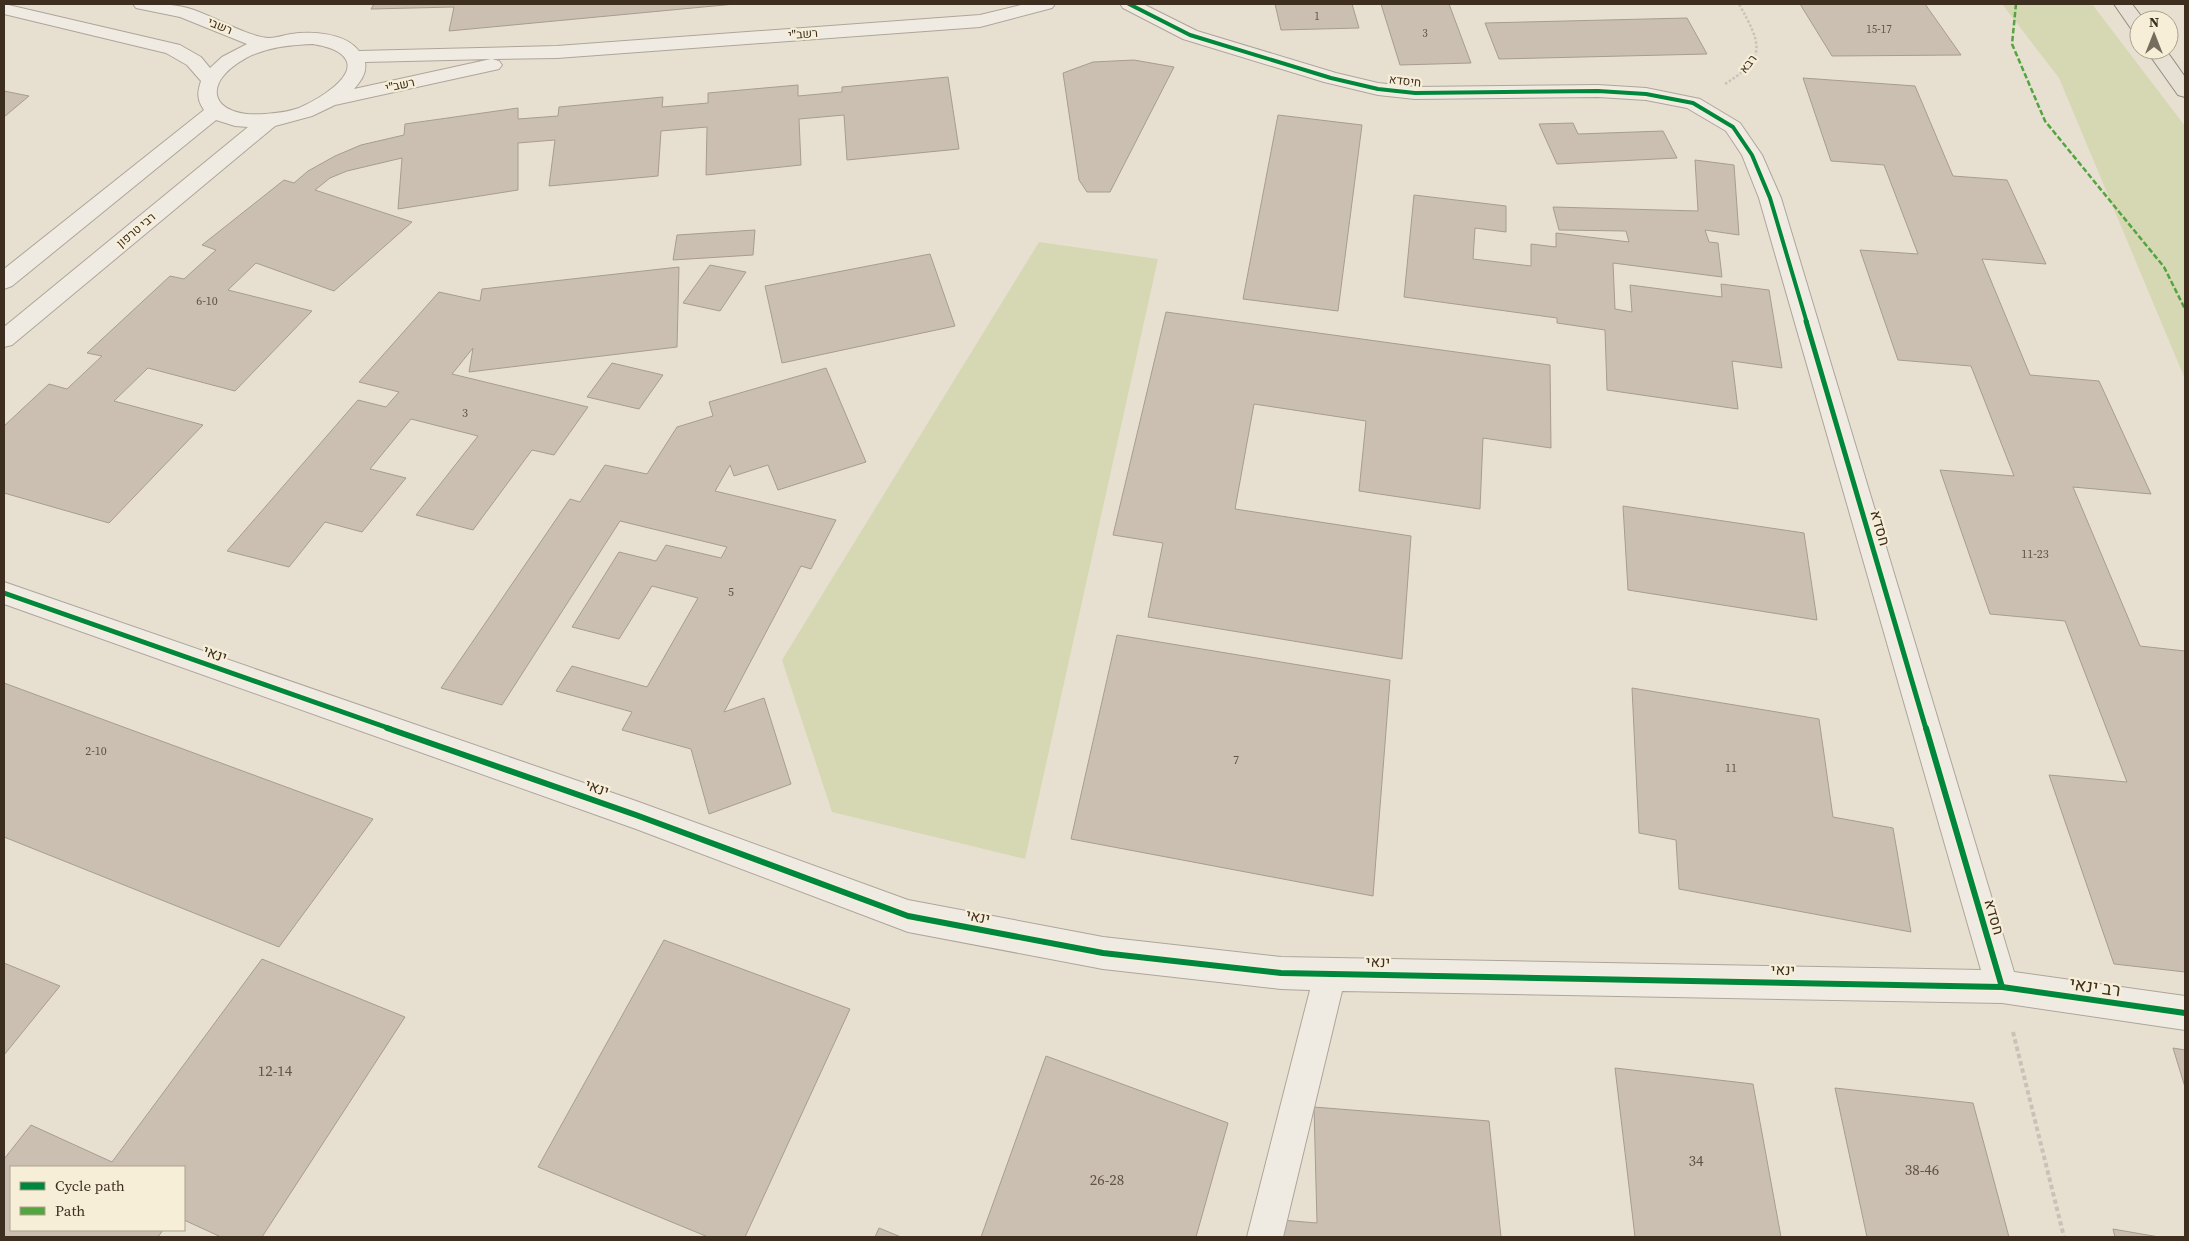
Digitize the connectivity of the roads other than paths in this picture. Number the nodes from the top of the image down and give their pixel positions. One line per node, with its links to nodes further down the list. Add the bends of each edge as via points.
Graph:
1 (142, 4): 4 (street, רשבי)
2 (1046, 4): 7 (street, רשב"י, via 980,21)
3 (1129, 4): 13 (street, חיסדא, via 1190,35 1331,78 1378,88 1415,94 1598,91 1646,94)
4 (185, 8): 6 (street, רשבי, via 249,38)
5 (4, 9): 10 (street, via 173,49 194,60)
6 (268, 43): 8 (street, via 291,38 332,40 347,47); 10 (street, via 231,60)
7 (557, 52): 8 (street, רשב"י); 12 (street, רשב"י)
8 (355, 57): 12 (street, via 357,67 353,78)
9 (2163, 60): 11 (main road)
10 (210, 80): 14 (street, via 207,102)
11 (2185, 91)
12 (331, 100): 15 (street, via 312,110)
13 (1693, 103): 20 (street, חסדא, via 1733,127 1752,154 1770,198)
14 (215, 111): 15 (street, via 238,120); 16 (street)
15 (268, 121): 17 (street, רבי טרפון)
16 (4, 281)
17 (4, 339)
18 (4, 593): 19 (street, ינאי, via 636,815 908,916 1103,953 1281,973)
19 (1330, 974): 20 (street, ינאי); 22 (street)
20 (2002, 987): 21 (street, רב ינאי)
21 (2185, 1013)
22 (1265, 1237)

